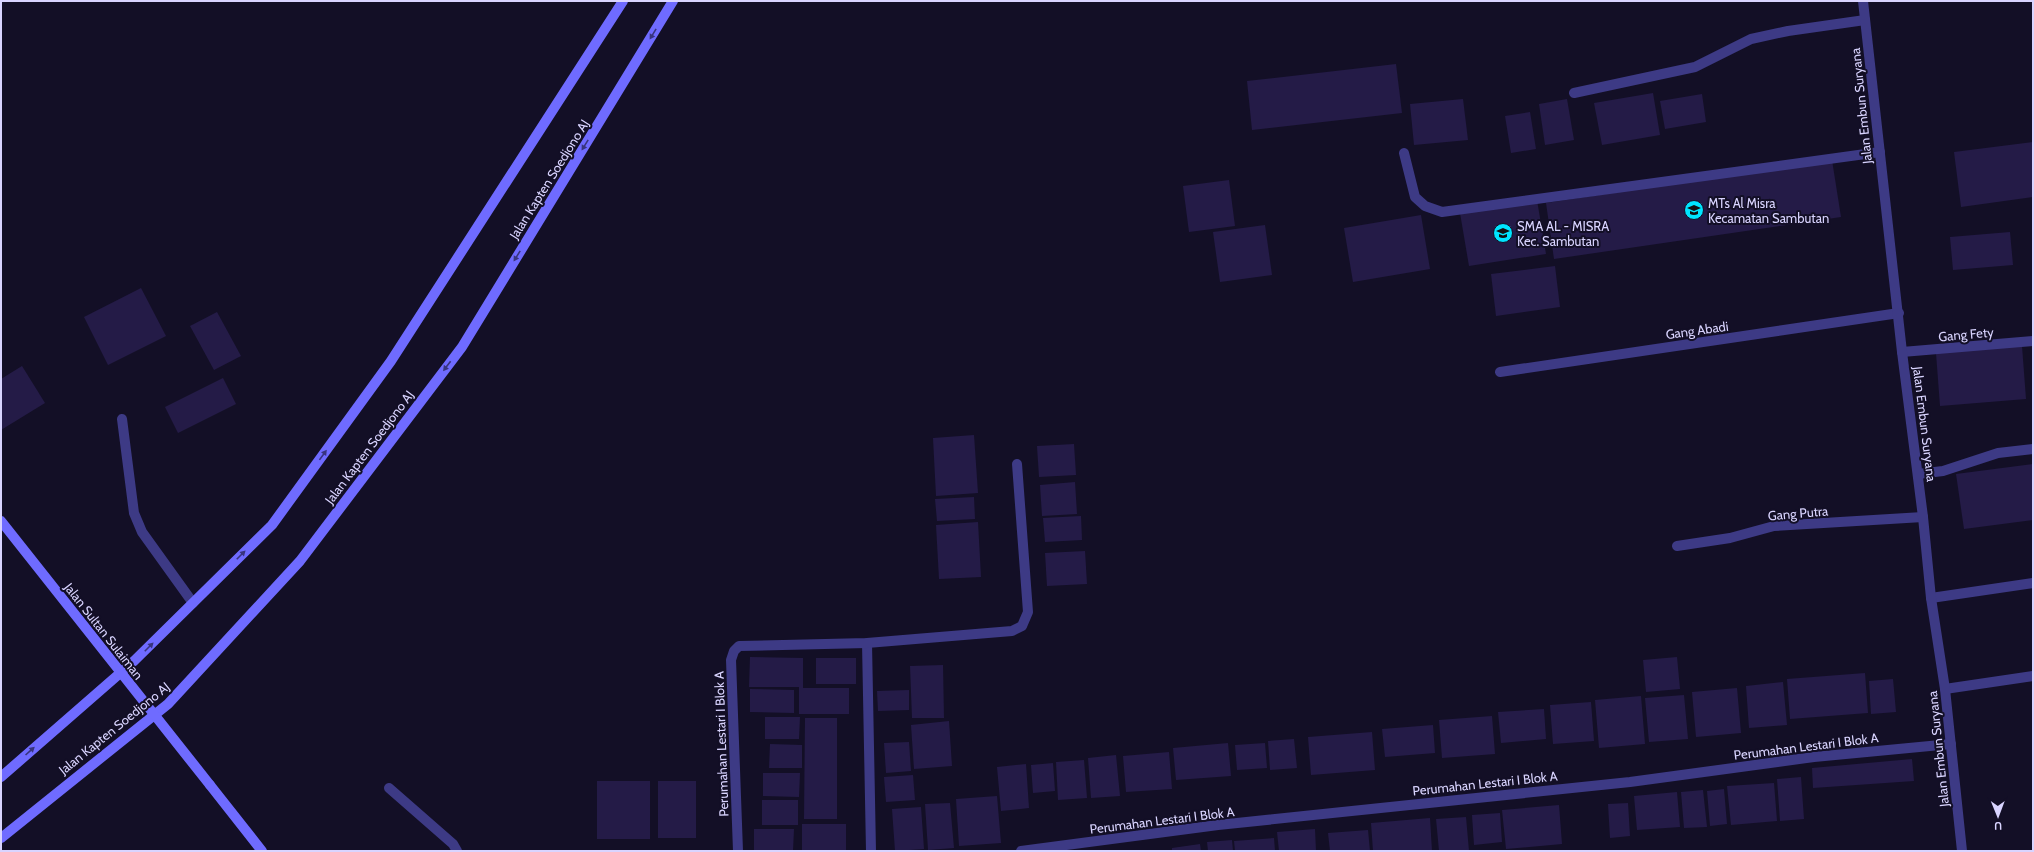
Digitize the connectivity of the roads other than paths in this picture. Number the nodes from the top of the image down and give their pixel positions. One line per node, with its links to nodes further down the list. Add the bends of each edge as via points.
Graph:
1 (623, 1): 21 (main road, one-way to 1, via 272,525 391,361)
2 (673, 1): 28 (main road, Jalan Kapten Soedjono AJ, one-way to 28, via 462,347 300,560 168,704)
3 (1863, 1): 4 (street, Jalan Embun Suryana)
4 (1865, 20): 5 (street, via 1788,31 1751,40 1695,67); 6 (street, Jalan Embun Suryana)
5 (1574, 93)
6 (1880, 152): 7 (street, via 1442,212 1425,206 1415,197); 8 (street, Jalan Embun Suryana)
7 (1404, 153)
8 (1899, 313): 10 (street, Jalan Embun Suryana); 11 (street, Gang Abadi)
9 (2033, 341): 10 (street, Gang Fety)
10 (1902, 352): 15 (street, Jalan Embun Suryana)
11 (1500, 372)
12 (122, 419): 21 (street, via 134,513 142,532)
13 (2033, 449): 15 (street, via 1998,453 1950,469)
14 (1017, 464): 22 (street, Perumahan Lestari I Blok A, via 1028,612 1022,626 1012,631)
15 (1918, 474): 16 (street, Jalan Embun Suryana)
16 (1923, 517): 18 (street, Gang Putra, via 1774,526 1730,538); 20 (street, Jalan Embun Suryana)
17 (1, 520): 29 (main road, Jalan Sultan Sulaiman, bridge)
18 (1677, 546)
19 (2033, 583): 20 (street)
20 (1931, 598): 24 (street, Jalan Embun Suryana)
21 (192, 603): 26 (main road, one-way to 21, via 134,662)
22 (867, 643): 31 (street, Perumahan Lestari I Blok A, via 739,646 734,651 731,660); 32 (street)
23 (2033, 676): 24 (street)
24 (1945, 689): 25 (street, Jalan Embun Suryana)
25 (1951, 744): 33 (street, Perumahan Lestari I Blok A, via 1814,757 1630,782 1218,825); 34 (street, Jalan Embun Suryana)
26 (1, 777)
27 (389, 788): 30 (street, via 453,844)
28 (1, 838)
29 (262, 851)
30 (457, 851)
31 (738, 851)
32 (871, 851)
33 (1021, 851)
34 (1962, 851)

